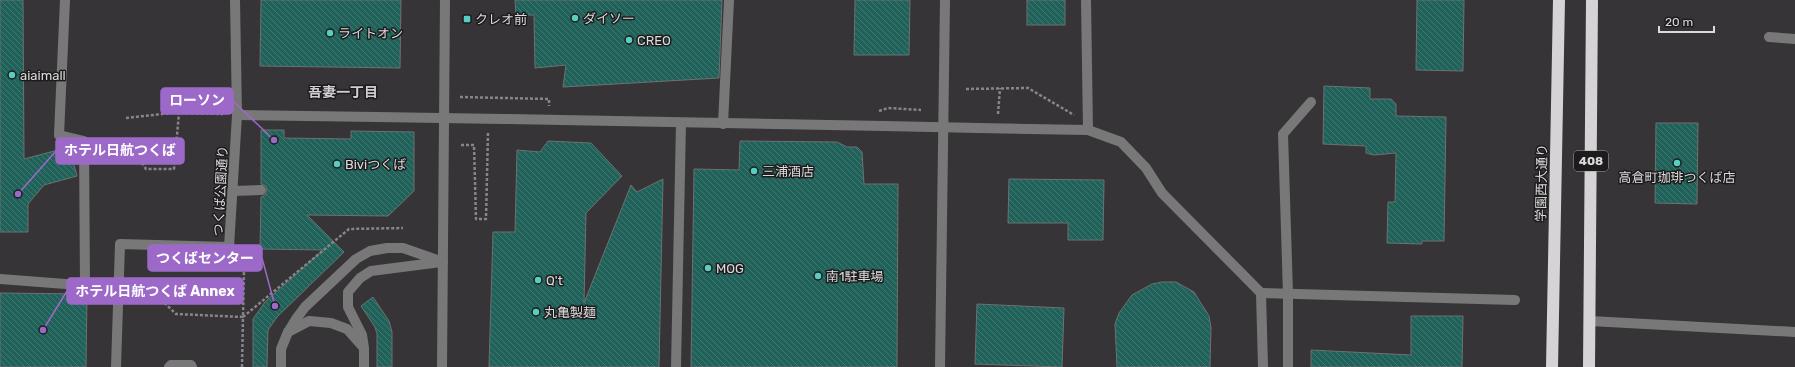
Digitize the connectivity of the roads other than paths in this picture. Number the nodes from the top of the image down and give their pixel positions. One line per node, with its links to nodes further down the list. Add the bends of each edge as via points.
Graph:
1 (65, 0): 20 (street, via 59,135 84,141 80,169)
2 (235, 0): 12 (street, つくば公園通り)
3 (445, 0): 18 (street)
4 (729, 0): 14 (street)
5 (945, 0): 36 (street)
6 (1086, 0): 15 (street)
7 (1559, 0): 39 (highway, 学園西大通り / 408)
8 (1592, 0): 25 (highway, 408)
9 (1769, 37): 10 (street)
10 (1795, 39)
11 (1311, 102): 23 (street, via 1283,134)
12 (237, 115): 13 (street, bridge); 17 (street, つくば公園通り)
13 (681, 123): 14 (street); 35 (street)
14 (723, 124): 15 (street, bridge, via 997,129)
15 (1088, 127): 22 (street, via 1121,142 1146,168 1162,194)
16 (261, 190): 17 (street)
17 (233, 191): 21 (street, つくば公園通り, via 229,247 120,244)
18 (443, 262): 26 (street, via 403,248 370,251 356,259 305,307); 28 (street, via 371,271 360,278 348,292 347,299 348,307 362,335); 34 (street)
19 (0, 279): 20 (street)
20 (85, 285): 21 (street)
21 (118, 288): 29 (street, つくば公園通り)
22 (1261, 293): 23 (street); 37 (street)
23 (1288, 294): 24 (street); 38 (street)
24 (1515, 300)
25 (1590, 321): 27 (street); 40 (highway, 408)
26 (288, 332): 28 (street, via 309,321 331,323 347,329); 32 (street, via 281,349)
27 (1795, 332)
28 (364, 348): 33 (street)
29 (116, 367)
30 (168, 367): 31 (street, via 171,364)
31 (192, 367)
32 (281, 367)
33 (364, 367)
34 (442, 367)
35 (676, 367)
36 (940, 367)
37 (1263, 367)
38 (1288, 367)
39 (1552, 367)
40 (1589, 367)

